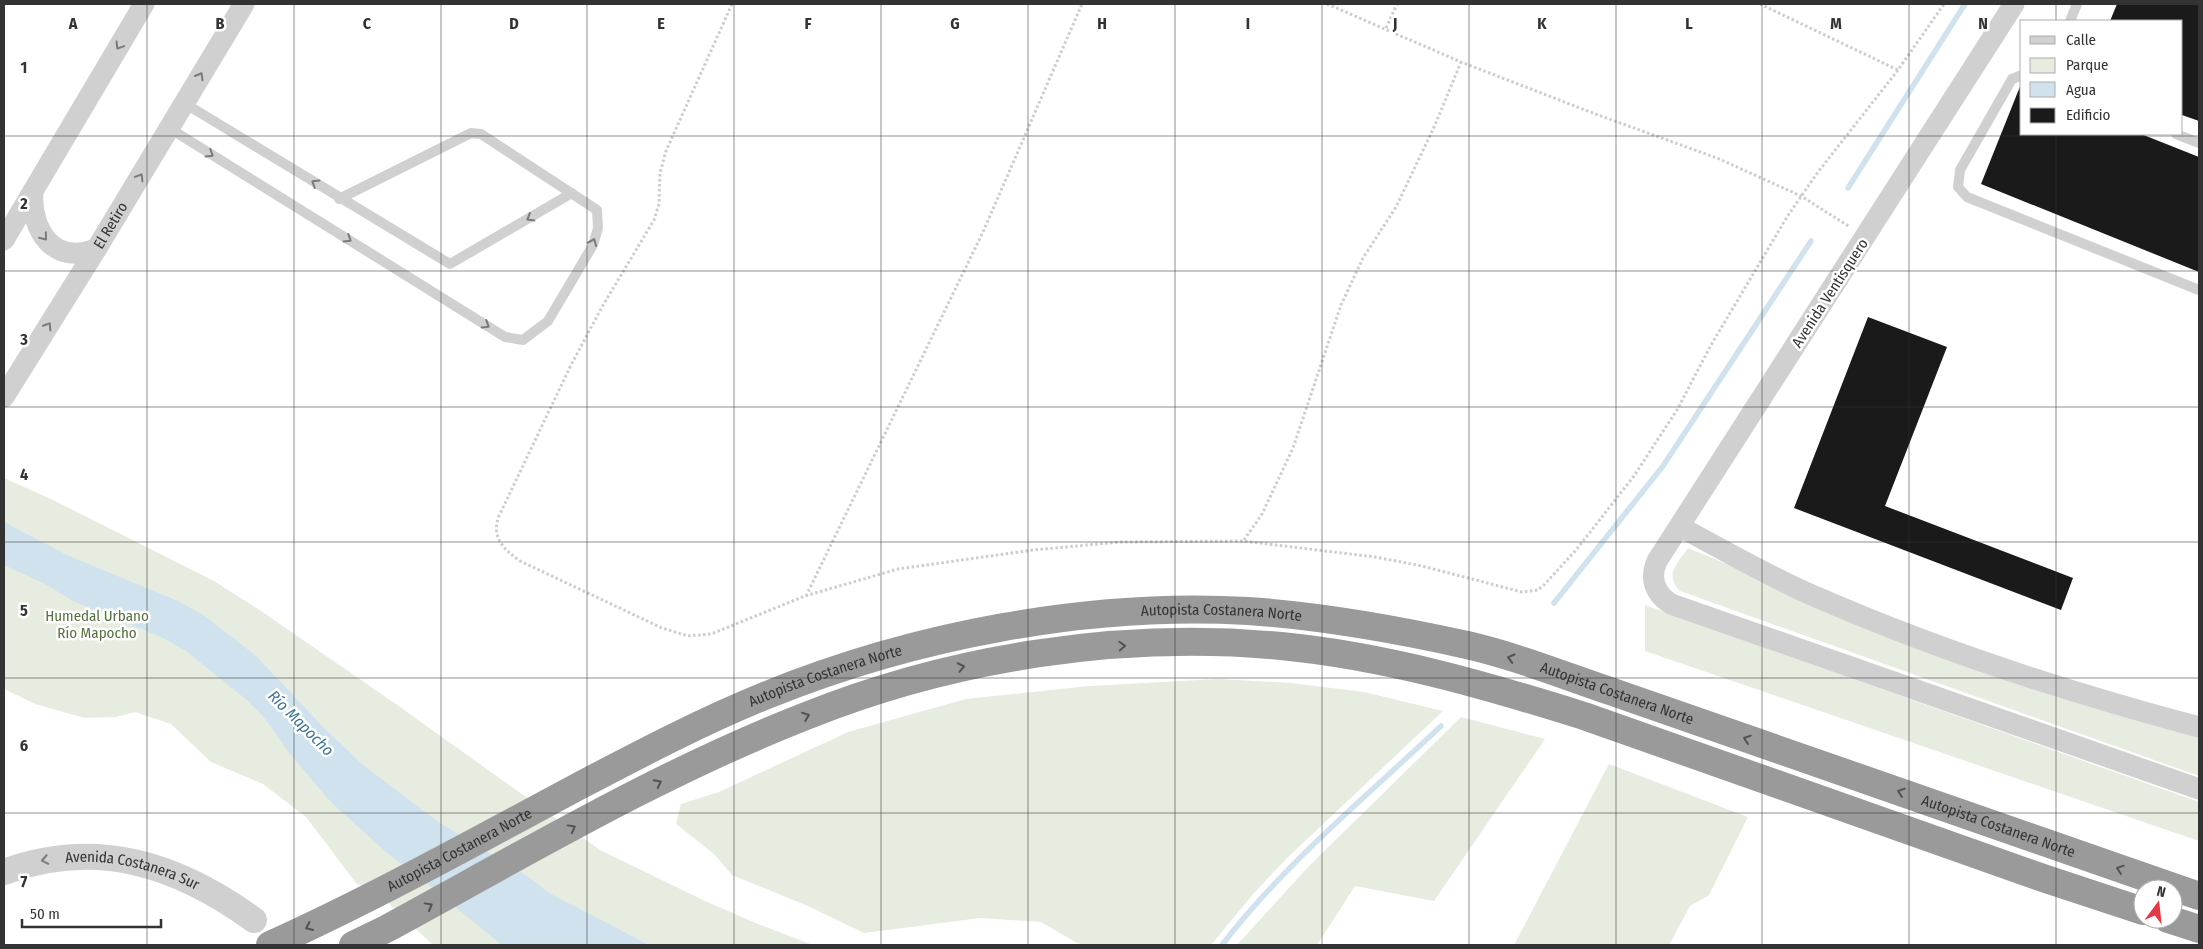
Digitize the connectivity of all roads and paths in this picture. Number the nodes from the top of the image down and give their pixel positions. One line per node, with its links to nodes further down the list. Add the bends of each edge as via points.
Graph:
1 (144, 4): 22 (street, one-way to 22)
2 (226, 4): 14 (street, El Retiro)
3 (244, 4): 14 (street, El Retiro)
4 (732, 4): 34 (path, via 666,151 654,220 570,367 499,516 496,529 503,548 520,561 674,633 688,636 711,634)
5 (1082, 4): 34 (path, via 983,232)
6 (1327, 4): 13 (path)
7 (1397, 4): 13 (path)
8 (1760, 4): 16 (path)
9 (1944, 4): 16 (path)
10 (2014, 4): 26 (street, Avenida Ventisquero)
11 (2077, 4): 12 (lane)
12 (2070, 20)
13 (1386, 28): 15 (path)
14 (215, 50): 18 (street, El Retiro, one-way to 14)
15 (1461, 62): 24 (path, via 1717,158); 33 (path, via 1400,198 1363,258 1341,305 1293,448 1262,514)
16 (1898, 70): 24 (path)
17 (2020, 76): 29 (lane, via 2012,79 1978,137 1960,170 1958,187 1967,197)
18 (184, 103): 19 (street, El Retiro); 25 (lane, one-way to 18)
19 (169, 128): 23 (lane, one-way to 23, via 505,337 523,340 548,321 593,245 598,228 597,210); 28 (street, El Retiro, one-way to 19)
20 (2179, 135): 21 (lane)
21 (2199, 143)
22 (33, 191): 27 (street); 28 (street, one-way to 28, via 34,218 49,243 73,254)
23 (572, 193): 25 (lane, via 481,134 471,132); 25 (lane, one-way to 25, via 450,264)
24 (1801, 196): 26 (path); 33 (path, via 1747,282 1656,444 1606,514 1538,590 1522,592 1375,557)
25 (339, 199)
26 (1865, 237): 32 (street, Avenida Ventisquero)
27 (4, 240)
28 (97, 248): 30 (street, El Retiro, one-way to 28)
29 (2199, 290)
30 (10, 375): 31 (street, El Retiro)
31 (4, 397)
32 (1680, 527): 35 (street, via 1812,595 1975,659 2115,705); 36 (street, Avenida Ventisquero, via 1657,561 1653,575 1654,584 1663,599 1672,604)
33 (1243, 541): 34 (path, via 1120,542 1033,550 898,569)
34 (805, 596)
35 (2199, 727)
36 (2199, 789)
37 (4, 872): 40 (street, Avenida Costanera Sur, one-way to 37, via 210,890 136,861 75,856 35,862)
38 (2199, 896): 43 (highway, Autopista Costanera Norte, one-way to 43, via 1532,664 1470,646 1341,621 1249,612 1156,611 985,630 858,662 766,695 676,736 348,908)
39 (2133, 908): 44 (highway, Autopista Costanera Norte, one-way to 39, via 713,756 857,697 944,671 1022,656 1109,646 1195,642 1280,646 1383,660 1512,693)
40 (254, 920)
41 (2183, 924): 42 (highway)
42 (2199, 929)
43 (270, 945)
44 (353, 945)

